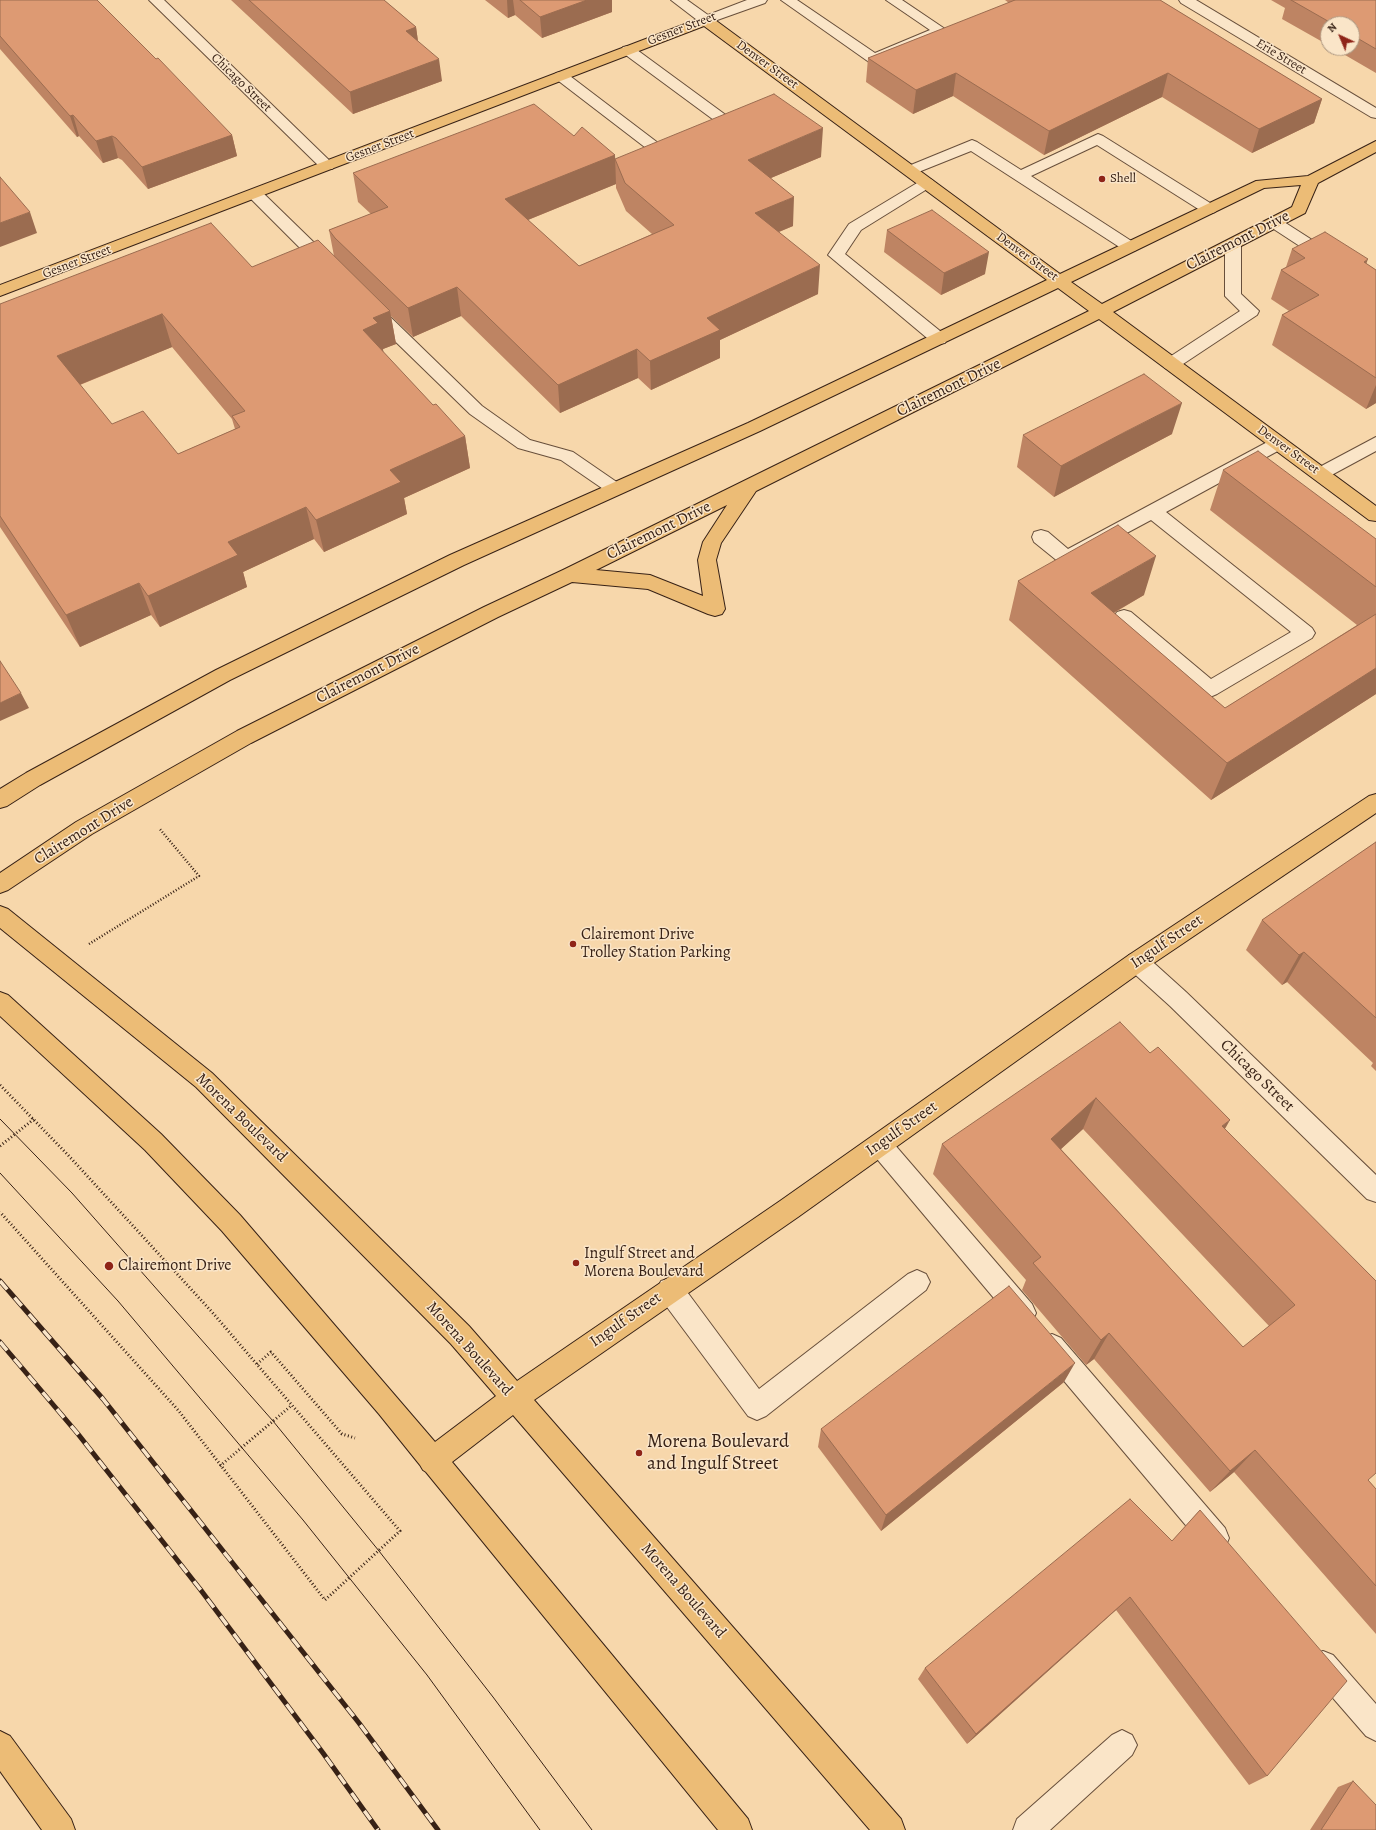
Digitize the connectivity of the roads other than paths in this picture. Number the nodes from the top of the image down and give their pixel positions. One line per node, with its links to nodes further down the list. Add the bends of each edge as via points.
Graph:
1 (156, 0): 12 (street, Chicago Street)
2 (678, 0): 7 (street, Denver Street)
3 (760, 0): 7 (street, Gesner Street)
4 (788, 0): 5 (street, via 874,59 941,31)
5 (893, 0)
6 (1186, 0): 10 (street, Erie Street)
7 (706, 20): 8 (main road, Gesner Street); 13 (main road, Denver Street)
8 (628, 50): 9 (main road, Gesner Street); 9 (street, via 732,127 664,155)
9 (561, 76): 12 (main road, Gesner Street)
10 (1376, 114)
11 (1376, 146): 15 (main road)
12 (327, 166): 17 (main road, Gesner Street)
13 (911, 170): 14 (street, via 972,145); 16 (main road, Denver Street)
14 (1020, 176): 18 (street, via 1098,139); 21 (street)
15 (1311, 180): 18 (main road, via 1261,184); 19 (main road, Clairemont Drive, via 1299,210)
16 (927, 183): 23 (main road, Denver Street); 28 (street, via 855,227 836,255)
17 (255, 194): 22 (street); 25 (main road, Gesner Street)
18 (1209, 209): 21 (main road)
19 (1275, 223): 20 (main road, Clairemont Drive); 24 (street)
20 (1233, 244): 27 (main road, Clairemont Drive); 29 (street, via 1233,296 1251,311)
21 (1130, 247): 23 (main road)
22 (337, 274)
23 (1059, 281): 27 (main road, Denver Street); 28 (main road)
24 (1376, 288)
25 (0, 291)
26 (359, 296): 34 (street, via 476,410 524,444 567,456)
27 (1100, 312): 29 (main road, Denver Street); 33 (main road, Clairemont Drive)
28 (939, 339): 34 (main road, via 754,427)
29 (1171, 364): 30 (main road, Denver Street)
30 (1279, 443): 32 (main road, Denver Street); 35 (street)
31 (1376, 443): 32 (street)
32 (1320, 474): 36 (main road, Denver Street)
33 (750, 486): 38 (main road, Clairemont Drive); 38 (main road, via 712,542 707,560 715,609 650,582)
34 (615, 489): 40 (main road, via 457,560 223,675 33,779)
35 (1153, 512): 37 (street, via 1067,558); 39 (street, via 1305,634 1210,689)
36 (1376, 515)
37 (1041, 537)
38 (570, 575): 42 (main road, Clairemont Drive, via 244,737 84,828)
39 (1124, 617)
40 (0, 800)
41 (1374, 806): 44 (main road, Ingulf Street)
42 (0, 884)
43 (0, 915): 50 (main road, Morena Boulevard, via 204,1080 460,1335)
44 (1137, 962): 46 (main road, Ingulf Street); 47 (street, Chicago Street)
45 (0, 1002): 51 (main road, via 153,1142 231,1223 388,1405)
46 (880, 1145): 49 (main road, Ingulf Street); 52 (street)
47 (1376, 1191)
48 (917, 1282): 49 (street, via 757,1407)
49 (670, 1290): 50 (main road, Ingulf Street)
50 (514, 1398): 51 (main road, Ingulf Street); 59 (main road, Morena Boulevard)
51 (432, 1461): 58 (main road)
52 (1231, 1557)
53 (1308, 1648): 54 (street)
54 (1376, 1726)
55 (1122, 1745): 60 (street)
56 (0, 1746): 57 (main road)
57 (60, 1830)
58 (737, 1830)
59 (890, 1830)
60 (1028, 1830)

